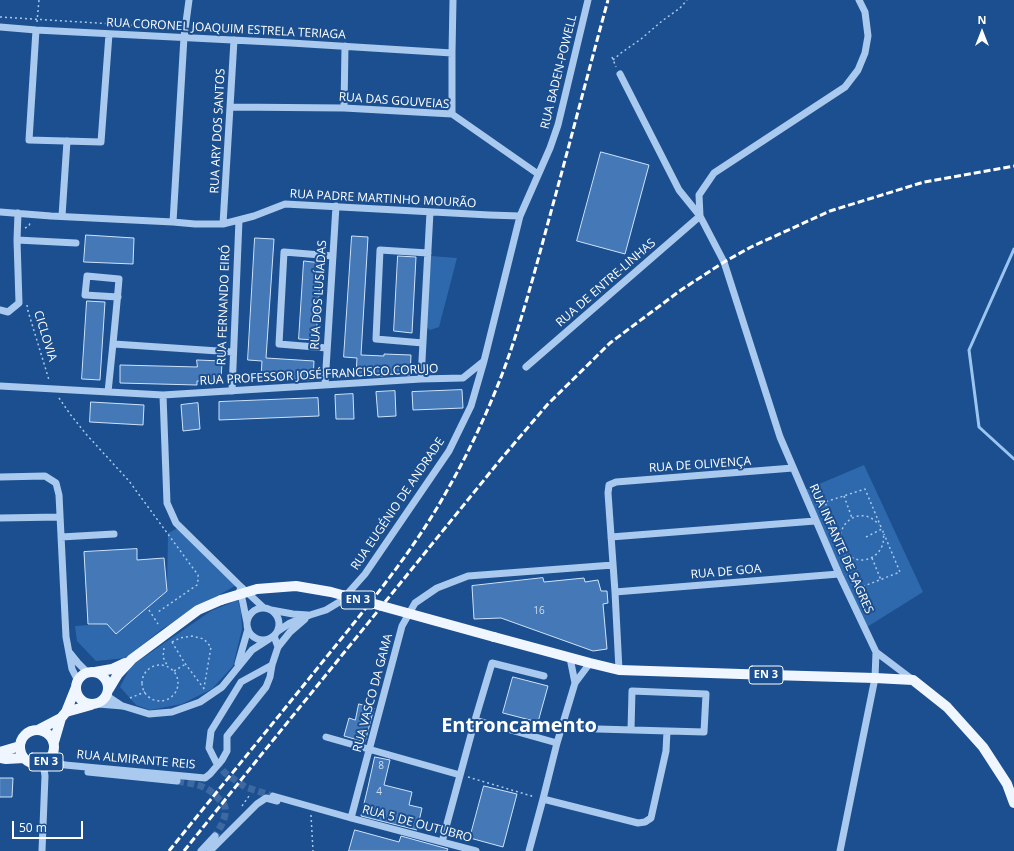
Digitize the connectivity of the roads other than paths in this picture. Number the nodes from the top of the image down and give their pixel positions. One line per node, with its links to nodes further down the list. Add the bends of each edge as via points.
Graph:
1 (189, 0): 8 (street)
2 (453, 0): 11 (street)
3 (588, 0): 17 (street, RUA BADEN-POWELL, via 558,125)
4 (859, 0): 24 (street, via 866,12 868,36 858,70 845,87 714,173 699,194)
5 (0, 27): 6 (street, RUA CORONEL JOAQUIM ESTRELA TERIAGA)
6 (39, 30): 7 (street, RUA CORONEL JOAQUIM ESTRELA TERIAGA); 16 (street, via 29,140)
7 (109, 34): 8 (street, RUA CORONEL JOAQUIM ESTRELA TERIAGA); 16 (street, via 101,142)
8 (184, 37): 9 (street, RUA CORONEL JOAQUIM ESTRELA TERIAGA); 26 (street)
9 (234, 40): 10 (street, RUA CORONEL JOAQUIM ESTRELA TERIAGA); 13 (street, RUA ARY DOS SANTOS)
10 (345, 46): 11 (street, RUA CORONEL JOAQUIM ESTRELA TERIAGA); 14 (street)
11 (452, 53): 15 (street)
12 (620, 74): 24 (street, via 679,190)
13 (230, 108): 14 (street, RUA DAS GOUVEIAS); 27 (street, RUA ARY DOS SANTOS)
14 (344, 108): 15 (street, RUA DAS GOUVEIAS)
15 (452, 114): 17 (street, RUA DAS GOUVEIAS)
16 (67, 141): 22 (street)
17 (538, 174): 23 (street, RUA BADEN-POWELL)
18 (336, 206): 20 (street, RUA PADRE MARTINHO MOURÃO); 25 (street, RUA PADRE MARTINHO MOURÃO, via 285,204); 31 (street, RUA DOS LUSÍADAS)
19 (0, 212): 21 (street, RUA PADRE MARTINHO MOURÃO)
20 (430, 212): 23 (street, RUA PADRE MARTINHO MOURÃO); 30 (street)
21 (18, 213): 22 (street, RUA PADRE MARTINHO MOURÃO); 28 (street)
22 (62, 216): 26 (street, RUA PADRE MARTINHO MOURÃO)
23 (520, 216): 38 (street)
24 (700, 216): 39 (street, RUA DE ENTRE-LINHAS); 46 (street, RUA INFANTE DE SAGRES, via 724,262 780,437)
25 (239, 220): 27 (street, RUA PADRE MARTINHO MOURÃO); 37 (street, RUA FERNANDO EIRÓ)
26 (173, 222): 27 (street, RUA PADRE MARTINHO MOURÃO)
27 (223, 224)
28 (20, 240): 29 (street); 33 (street, via 19,303 8,312)
29 (76, 243)
30 (428, 253): 35 (street); 35 (street, via 380,250 376,339)
31 (333, 256): 36 (street, RUA DOS LUSÍADAS); 36 (street, via 284,252 279,344)
32 (118, 298): 32 (street, via 85,295 87,276 119,278); 34 (street)
33 (0, 310)
34 (114, 344): 37 (street); 44 (street)
35 (423, 344): 40 (street)
36 (327, 348): 42 (street, RUA DOS LUSÍADAS)
37 (233, 352): 43 (street, RUA FERNANDO EIRÓ)
38 (484, 360): 40 (street, RUA PROFESSOR JOSÉ FRANCISCO CORUJO, via 463,378); 59 (street, RUA EUGÉNIO DE ANDRADE, via 471,406 449,451 401,523 365,574 341,601 326,610)
39 (526, 367)
40 (421, 380): 42 (street, RUA PROFESSOR JOSÉ FRANCISCO CORUJO)
41 (0, 386): 44 (street, RUA PROFESSOR JOSÉ FRANCISCO CORUJO)
42 (325, 386): 43 (street, RUA PROFESSOR JOSÉ FRANCISCO CORUJO)
43 (232, 391): 45 (street, RUA PROFESSOR JOSÉ FRANCISCO CORUJO)
44 (108, 392): 45 (street, RUA PROFESSOR JOSÉ FRANCISCO CORUJO)
45 (163, 395): 56 (street, via 167,503 176,523)
46 (794, 468): 50 (street, RUA INFANTE DE SAGRES); 53 (street, RUA DE OLIVENÇA, via 616,482 609,485 608,493)
47 (0, 477): 48 (street, via 45,476 56,483)
48 (60, 517): 49 (street); 52 (street)
49 (0, 518)
50 (815, 520): 53 (street); 55 (street, RUA INFANTE DE SAGRES)
51 (114, 534): 52 (street)
52 (61, 537): 63 (street)
53 (611, 537): 54 (street)
54 (613, 565): 57 (street); 90 (street, RUA VASCO DA GAMA, via 468,576 438,588 415,604 402,626)
55 (839, 574): 57 (street, RUA DE GOA); 64 (street, RUA INFANTE DE SAGRES)
56 (238, 584): 58 (street); 60 (street)
57 (615, 592): 70 (street)
58 (267, 609): 59 (street, RUA EUGÉNIO DE ANDRADE); 60 (street, via 252,612); 61 (street, via 275,613 278,619 279,625)
59 (310, 615): 61 (street, RUA EUGÉNIO DE ANDRADE, via 290,623); 62 (street, RUA EUGÉNIO DE ANDRADE, via 290,632)
60 (248, 626): 61 (street, via 256,638 262,640); 69 (street)
61 (273, 635): 62 (street); 69 (street, RUA EUGÉNIO DE ANDRADE, via 252,650)
62 (278, 647): 68 (street)
63 (68, 651): 71 (street, via 78,664); 76 (street)
64 (876, 652): 73 (street, RUA INFANTE DE SAGRES); 74 (street)
65 (570, 658): 66 (main road, EN 3, bridge, via 331,592 296,586 256,589 220,600 198,610); 67 (main road, EN 3); 75 (street)
66 (132, 659): 71 (main road, EN 3, via 112,669); 77 (main road, EN 3, via 118,674)
67 (590, 664): 70 (main road, EN 3); 75 (street)
68 (272, 665): 95 (street, via 241,682 211,731 209,748); 96 (street, RUA ALMIRANTE REIS, via 266,687 227,736 228,751 205,778)
69 (237, 668): 79 (street, RUA EUGÉNIO DE ANDRADE, via 222,687 200,702 172,712 148,714)
70 (619, 670): 73 (main road, EN 3)
71 (90, 672): 76 (main road, EN 3, via 82,676); 77 (main road, via 100,673 105,677)
72 (544, 676): 81 (street, via 492,663)
73 (875, 678): 74 (main road, EN 3); 111 (street, RUA INFANTE DE SAGRES)
74 (913, 680): 101 (main road, via 947,707 983,747 1006,784)
75 (575, 683): 82 (street)
76 (77, 684): 78 (main road, via 76,694 80,699 85,703); 80 (main road, EN 3)
77 (108, 693): 78 (main road, EN 3, via 103,701); 79 (street)
78 (94, 704): 79 (street); 80 (main road, EN 3)
79 (123, 706)
80 (63, 715): 83 (main road, EN 3); 87 (main road, EN 3)
81 (475, 720): 88 (street); 97 (street)
82 (562, 728): 84 (street); 88 (street)
83 (38, 730): 87 (main road, EN 3, via 48,733); 89 (main road, EN 3, via 28,732)
84 (631, 730): 85 (street); 85 (street, via 632,691 706,694 704,732)
85 (666, 731): 100 (street, via 666,752 651,818 646,822 638,824)
86 (326, 737): 90 (street)
87 (54, 742): 94 (main road, EN 3, via 52,756)
88 (558, 743): 100 (street)
89 (20, 746): 91 (main road, EN 3); 93 (main road, EN 3)
90 (370, 749): 97 (street); 102 (street, RUA VASCO DA GAMA)
91 (0, 752)
92 (0, 758): 93 (main road, EN 3)
93 (24, 758): 94 (main road, EN 3, via 34,764)
94 (44, 762): 96 (street, RUA ALMIRANTE REIS); 106 (street)
95 (216, 762)
96 (64, 765): 98 (street, RUA ALMIRANTE REIS, via 84,772)
97 (460, 775): 104 (street)
98 (177, 781)
99 (269, 797): 102 (street, RUA 5 DE OUTUBRO); 102 (street, RUA 5 DE OUTUBRO, via 341,818); 108 (street, via 257,804)
100 (543, 799): 110 (street)
101 (1014, 803)
102 (351, 818): 104 (street, RUA 5 DE OUTUBRO)
103 (215, 836): 107 (street)
104 (442, 842): 105 (street, RUA 5 DE OUTUBRO)
105 (462, 849): 109 (street, RUA 5 DE OUTUBRO)
106 (42, 851)
107 (201, 851)
108 (210, 851)
109 (476, 851)
110 (529, 851)
111 (840, 851)

